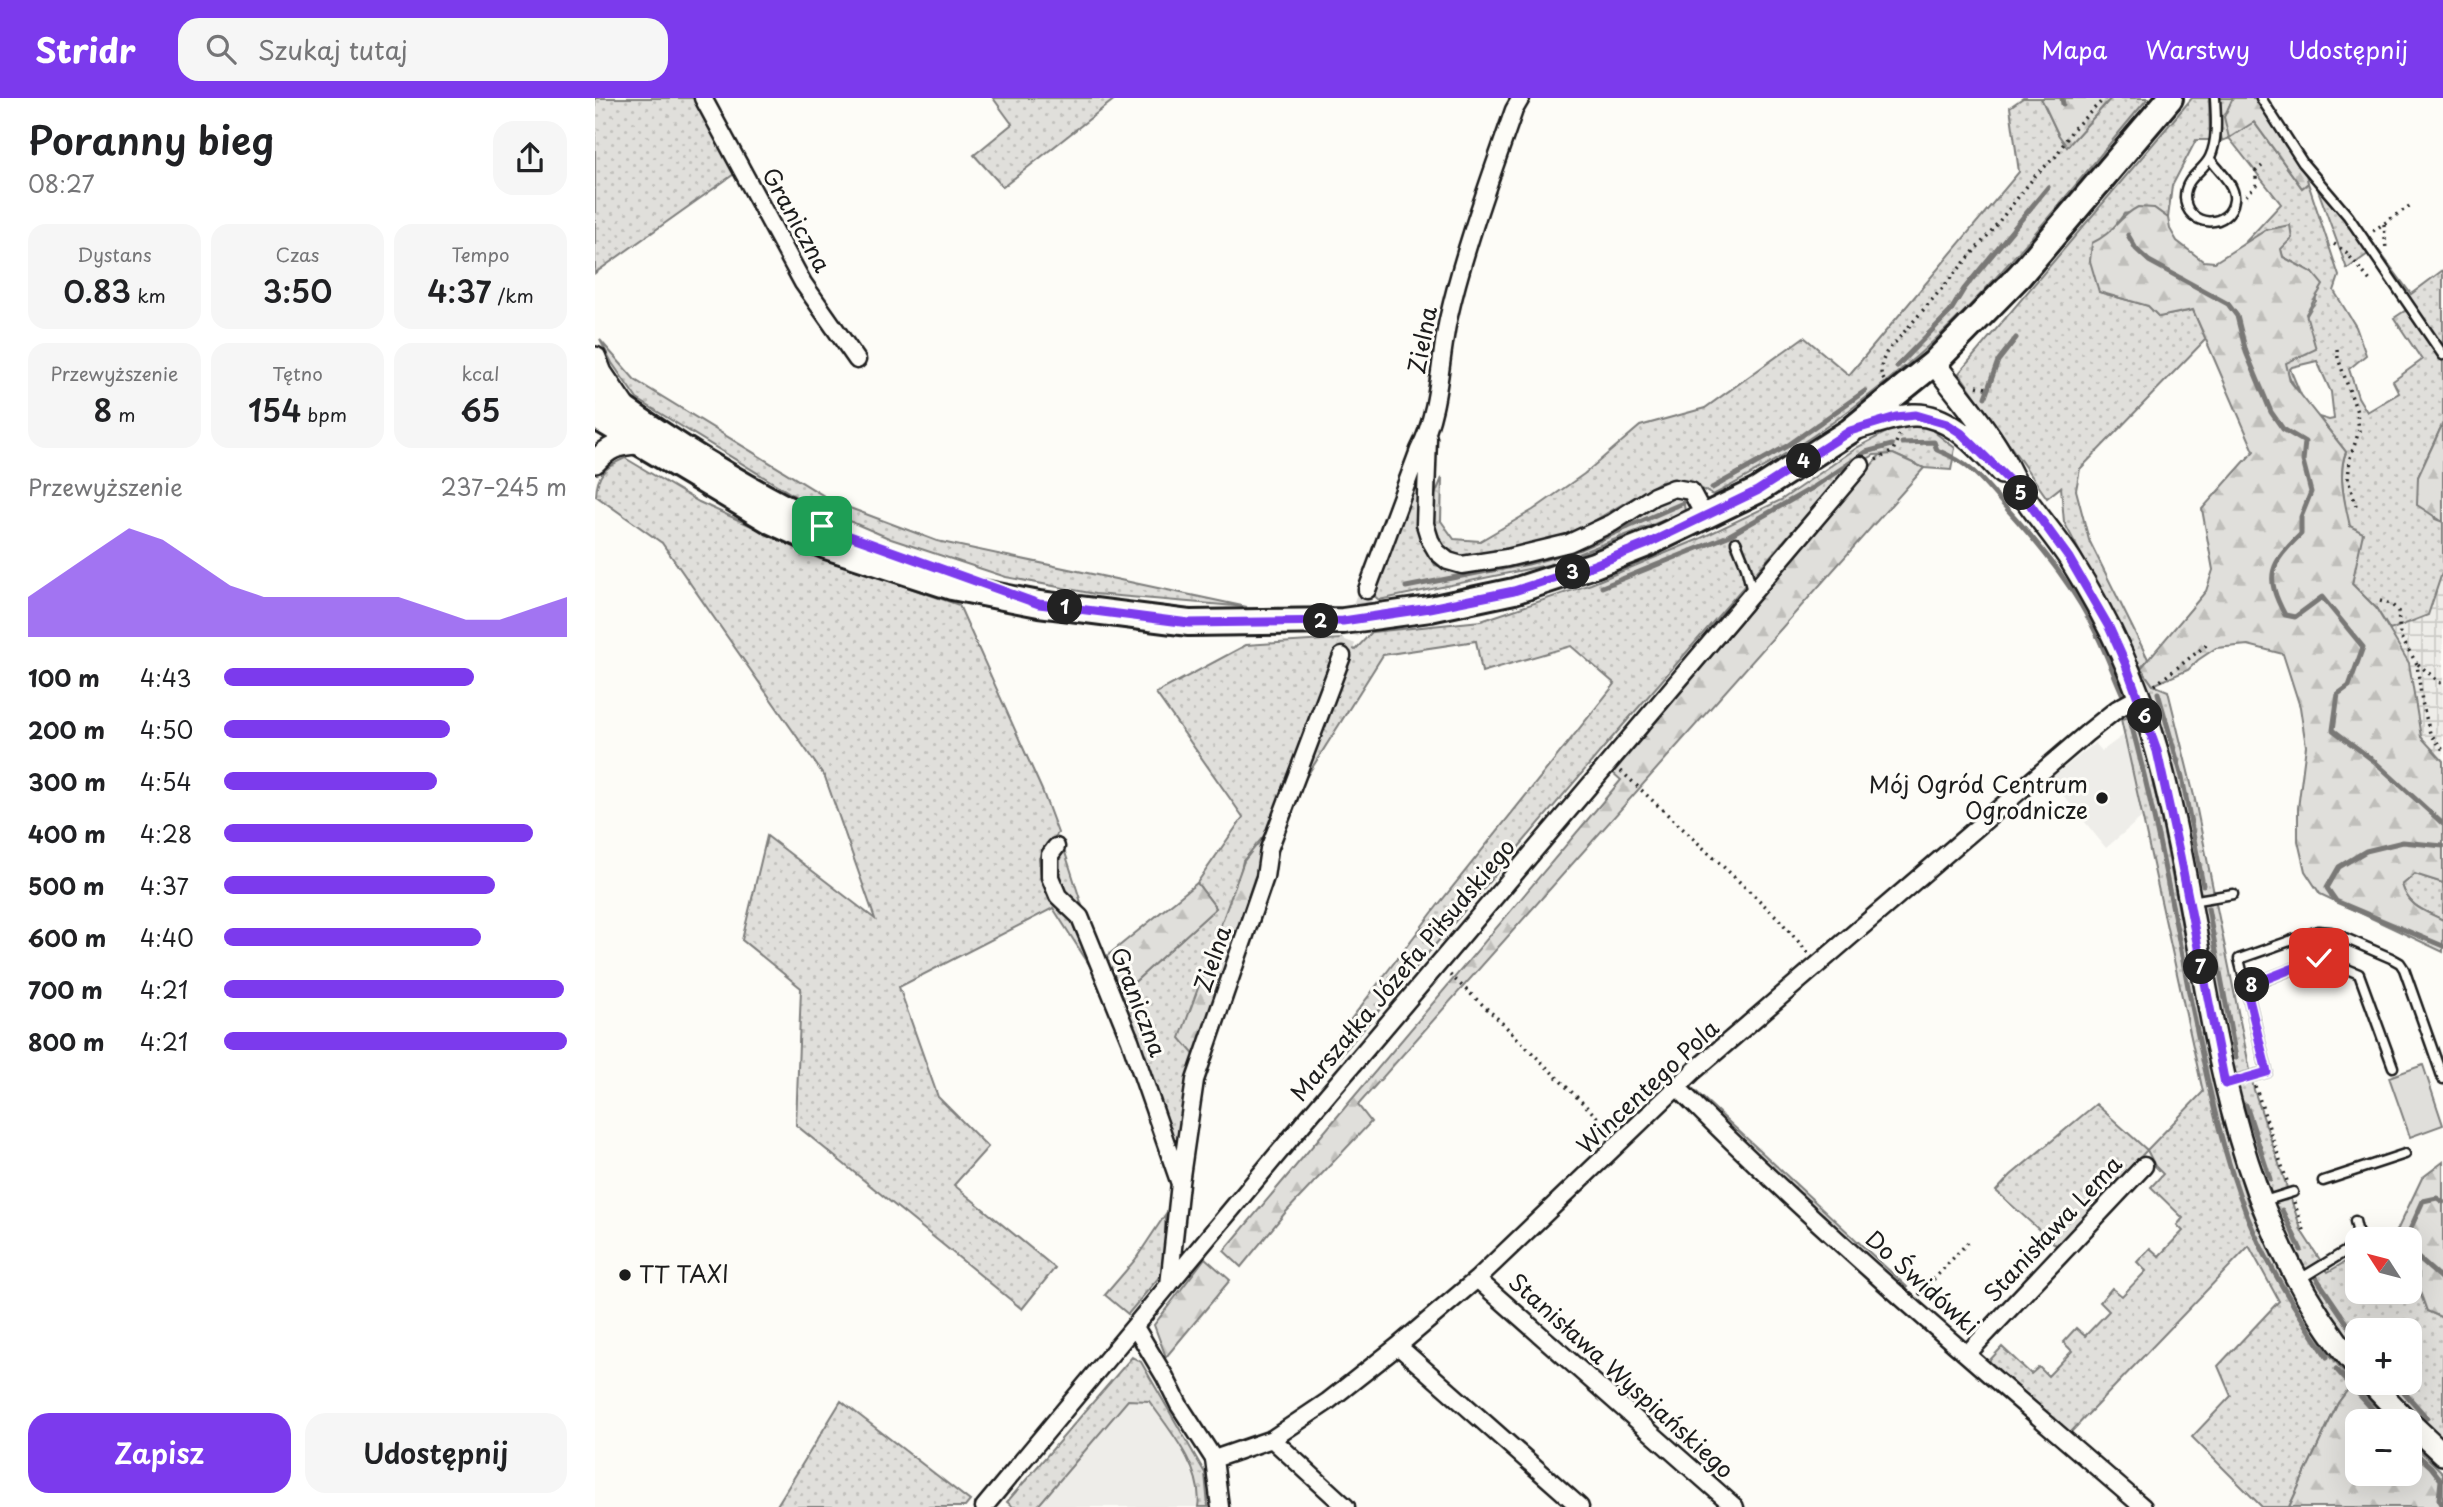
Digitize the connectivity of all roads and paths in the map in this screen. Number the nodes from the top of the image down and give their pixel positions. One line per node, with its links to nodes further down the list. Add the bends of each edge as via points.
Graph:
1 (703, 98): 19 (street, Graniczna, via 803,283)
2 (1521, 98): 27 (street, Zielna, via 1467,249 1448,320)
3 (2105, 98): 22 (path, via 2073,129 2056,156 1886,353 1881,376)
4 (2170, 98): 20 (main road, via 2020,275)
5 (2215, 98): 7 (lane)
6 (2261, 98): 12 (lane, via 2303,163)
7 (2210, 159): 7 (lane, via 2188,182 2185,195 2192,214 2210,223 2228,213 2235,194)
8 (2262, 166): 9 (path)
9 (2251, 190)
10 (2411, 205): 11 (path)
11 (2384, 224): 12 (path); 14 (path)
12 (2363, 239): 17 (lane)
13 (2334, 244): 15 (path)
14 (2386, 252)
15 (2371, 282)
16 (2337, 349): 32 (path, via 2358,422 2348,478)
17 (2443, 355)
18 (595, 358): 23 (main road)
19 (857, 360)
20 (1934, 363): 22 (main road); 31 (main road, via 1996,446)
21 (595, 389): 23 (main road)
22 (1895, 396): 26 (main road)
23 (629, 414): 38 (main road, via 745,487 822,526)
24 (595, 416): 28 (main road)
25 (1906, 429): 30 (path, via 1896,439 1893,451)
26 (1850, 431): 31 (main road, via 1896,417 1934,419 1961,433); 33 (main road, via 1757,491)
27 (1428, 432): 33 (street, via 1425,524 1437,552 1448,561 1462,565 1569,543 1674,488 1691,491); 35 (street, Zielna)
28 (638, 443): 29 (main road, via 617,444); 38 (main road, via 771,521 827,546 952,587)
29 (595, 462)
30 (1861, 465): 36 (street, Marszałka Józefa Piłsudskiego)
31 (2021, 492): 43 (main road, via 2103,615)
32 (2357, 509)
33 (1705, 517): 38 (main road, via 1594,565 1514,591 1343,621 1189,623)
34 (1736, 542): 36 (lane)
35 (1367, 590)
36 (1753, 594): 45 (street, Marszałka Józefa Piłsudskiego)
37 (2380, 601): 41 (path, via 2396,607 2400,636)
38 (1039, 604)
39 (2210, 643): 43 (path)
40 (1342, 656): 61 (street, Zielna, via 1269,849 1265,877 1195,1080)
41 (2417, 664): 42 (path); 44 (path, via 2430,733)
42 (2443, 685)
43 (2139, 697): 48 (main road, via 2157,751); 49 (street, Wincentego Pola, via 2087,733)
44 (2443, 750)
45 (1609, 761): 49 (path, via 1777,917); 50 (street, Marszałka Józefa Piłsudskiego)
46 (1056, 846): 61 (street, Graniczna, via 1050,855 1049,877 1058,896 1080,917 1130,1040)
47 (2233, 894): 48 (lane)
48 (2189, 902): 55 (main road)
49 (1818, 964): 56 (street, Wincentego Pola)
50 (1437, 965): 57 (path); 69 (street, Marszałka Józefa Piłsudskiego)
51 (2246, 987): 52 (lane, via 2319,958 2359,974); 53 (lane, via 2267,1072); 54 (lane, via 2239,959 2318,931 2331,932 2391,958 2404,969)
52 (2393, 1067)
53 (2252, 1076): 55 (lane); 62 (path)
54 (2443, 1079)
55 (2225, 1084): 63 (main road)
56 (1677, 1087): 57 (street, Wincentego Pola); 70 (street, Do Świdówki)
57 (1621, 1141): 67 (street, Wincentego Pola)
58 (2405, 1154): 60 (lane)
59 (2144, 1166): 74 (street, Stanisława Lema)
60 (2323, 1181)
61 (1180, 1183): 69 (street, Zielna)
62 (2292, 1192): 63 (lane); 65 (path)
63 (2261, 1202): 68 (main road)
64 (2355, 1221): 68 (lane, via 2358,1234 2346,1251)
65 (2305, 1233)
66 (1971, 1240): 70 (path)
67 (1477, 1279): 72 (street, Wincentego Pola); 85 (street, Stanisława Wyspiańskiego)
68 (2298, 1280): 73 (main road)
69 (1169, 1287): 71 (street, Marszałka Józefa Piłsudskiego)
70 (1911, 1305): 74 (street, Do Świdówki)
71 (1135, 1327): 80 (street); 81 (street, Marszałka Józefa Piłsudskiego)
72 (1398, 1346): 78 (street, Wincentego Pola); 84 (street)
73 (2345, 1351)
74 (1967, 1353): 86 (street, Do Świdówki)
75 (2382, 1395): 76 (main road)
76 (2396, 1409)
77 (2422, 1435): 79 (main road)
78 (1272, 1439): 80 (street, Wincentego Pola); 83 (street)
79 (2443, 1454)
80 (1214, 1459): 82 (street)
81 (983, 1507)
82 (1220, 1507)
83 (1346, 1507)
84 (1580, 1507)
85 (1735, 1507)
86 (2143, 1507)

